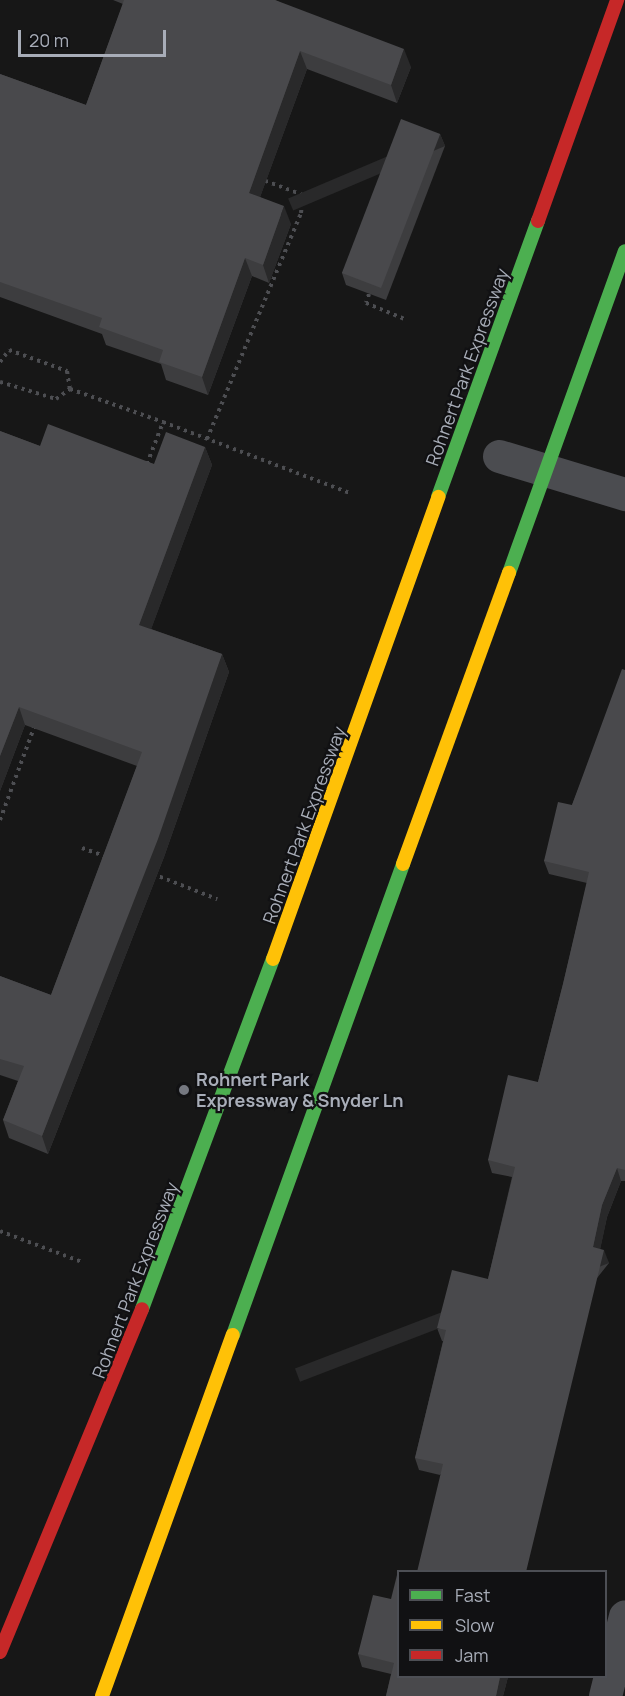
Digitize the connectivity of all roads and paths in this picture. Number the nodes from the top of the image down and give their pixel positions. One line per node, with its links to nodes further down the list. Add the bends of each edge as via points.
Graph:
1 (617, 0): 25 (main road, Rohnert Park Expressway, via 187,1197 92,1441)
2 (258, 178): 10 (path, via 303,195 301,213)
3 (625, 251): 13 (main road)
4 (369, 294): 5 (path, via 366,303)
5 (407, 320)
6 (0, 362): 8 (path, via 9,350 67,371)
7 (0, 382): 8 (path, via 56,399)
8 (70, 389): 9 (path)
9 (163, 422): 10 (path); 12 (path)
10 (207, 439): 14 (path)
11 (499, 456): 13 (street)
12 (146, 467)
13 (546, 469): 15 (street); 26 (main road)
14 (350, 493)
15 (625, 494)
16 (36, 720): 17 (path)
17 (0, 820)
18 (82, 848): 19 (path)
19 (116, 860)
20 (149, 873): 21 (path)
21 (217, 898)
22 (0, 1231): 23 (path)
23 (82, 1262)
24 (625, 1616): 27 (street)
25 (0, 1652)
26 (102, 1696)
27 (605, 1696)

